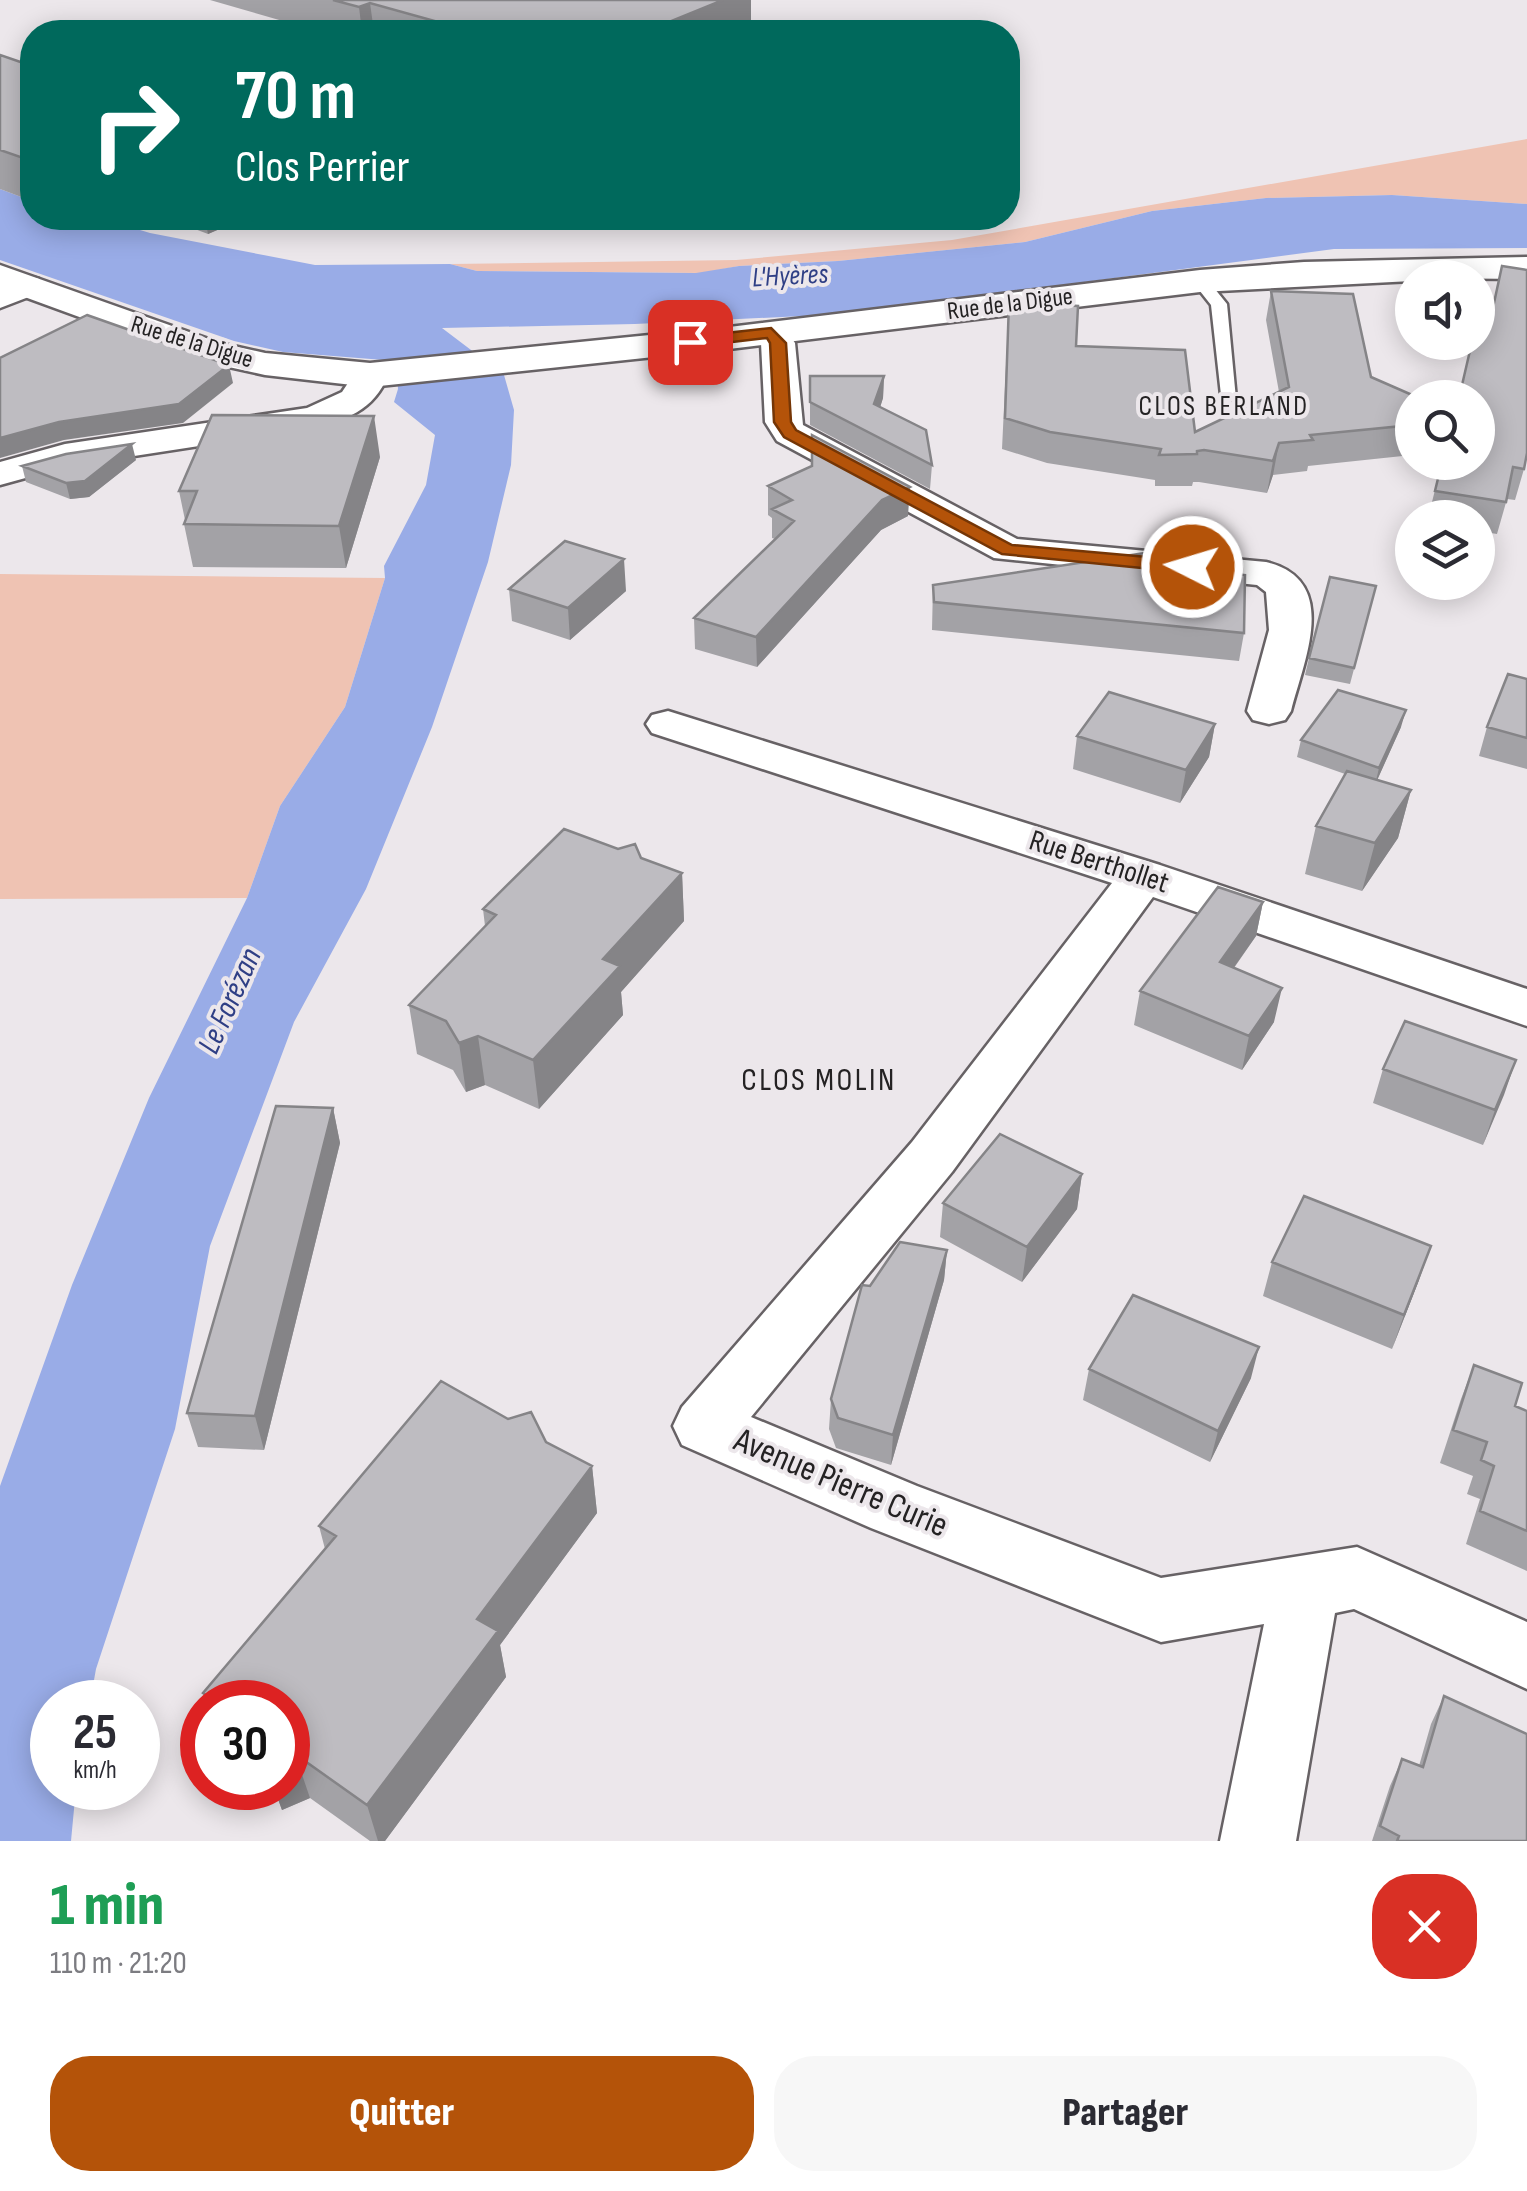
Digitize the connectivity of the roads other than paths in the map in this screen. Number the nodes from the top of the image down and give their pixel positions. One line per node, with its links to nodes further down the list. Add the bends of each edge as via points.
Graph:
1 (1527, 268): 2 (street, Rue de la Digue)
2 (1200, 280): 4 (street, Rue de la Digue); 6 (lane, via 1219,304)
3 (9, 287): 5 (street, Rue de la Digue, via 210,352)
4 (771, 333): 5 (street, Rue de la Digue); 8 (street, via 778,343 782,422 790,433 1008,550 1266,574 1284,586 1291,616)
5 (380, 375): 7 (street, via 344,409 310,418 65,456)
6 (1230, 395)
7 (0, 474)
8 (1269, 711)
9 (668, 724): 10 (street, Rue Berthollet)
10 (1144, 876): 11 (street, Rue Berthollet); 12 (street, Avenue Pierre Curie, via 932,1157 705,1426 1161,1610)
11 (1527, 1008)
12 (1306, 1585): 13 (street, Avenue Pierre Curie, via 1357,1578); 14 (street)
13 (1527, 1656)
14 (1258, 1841)

